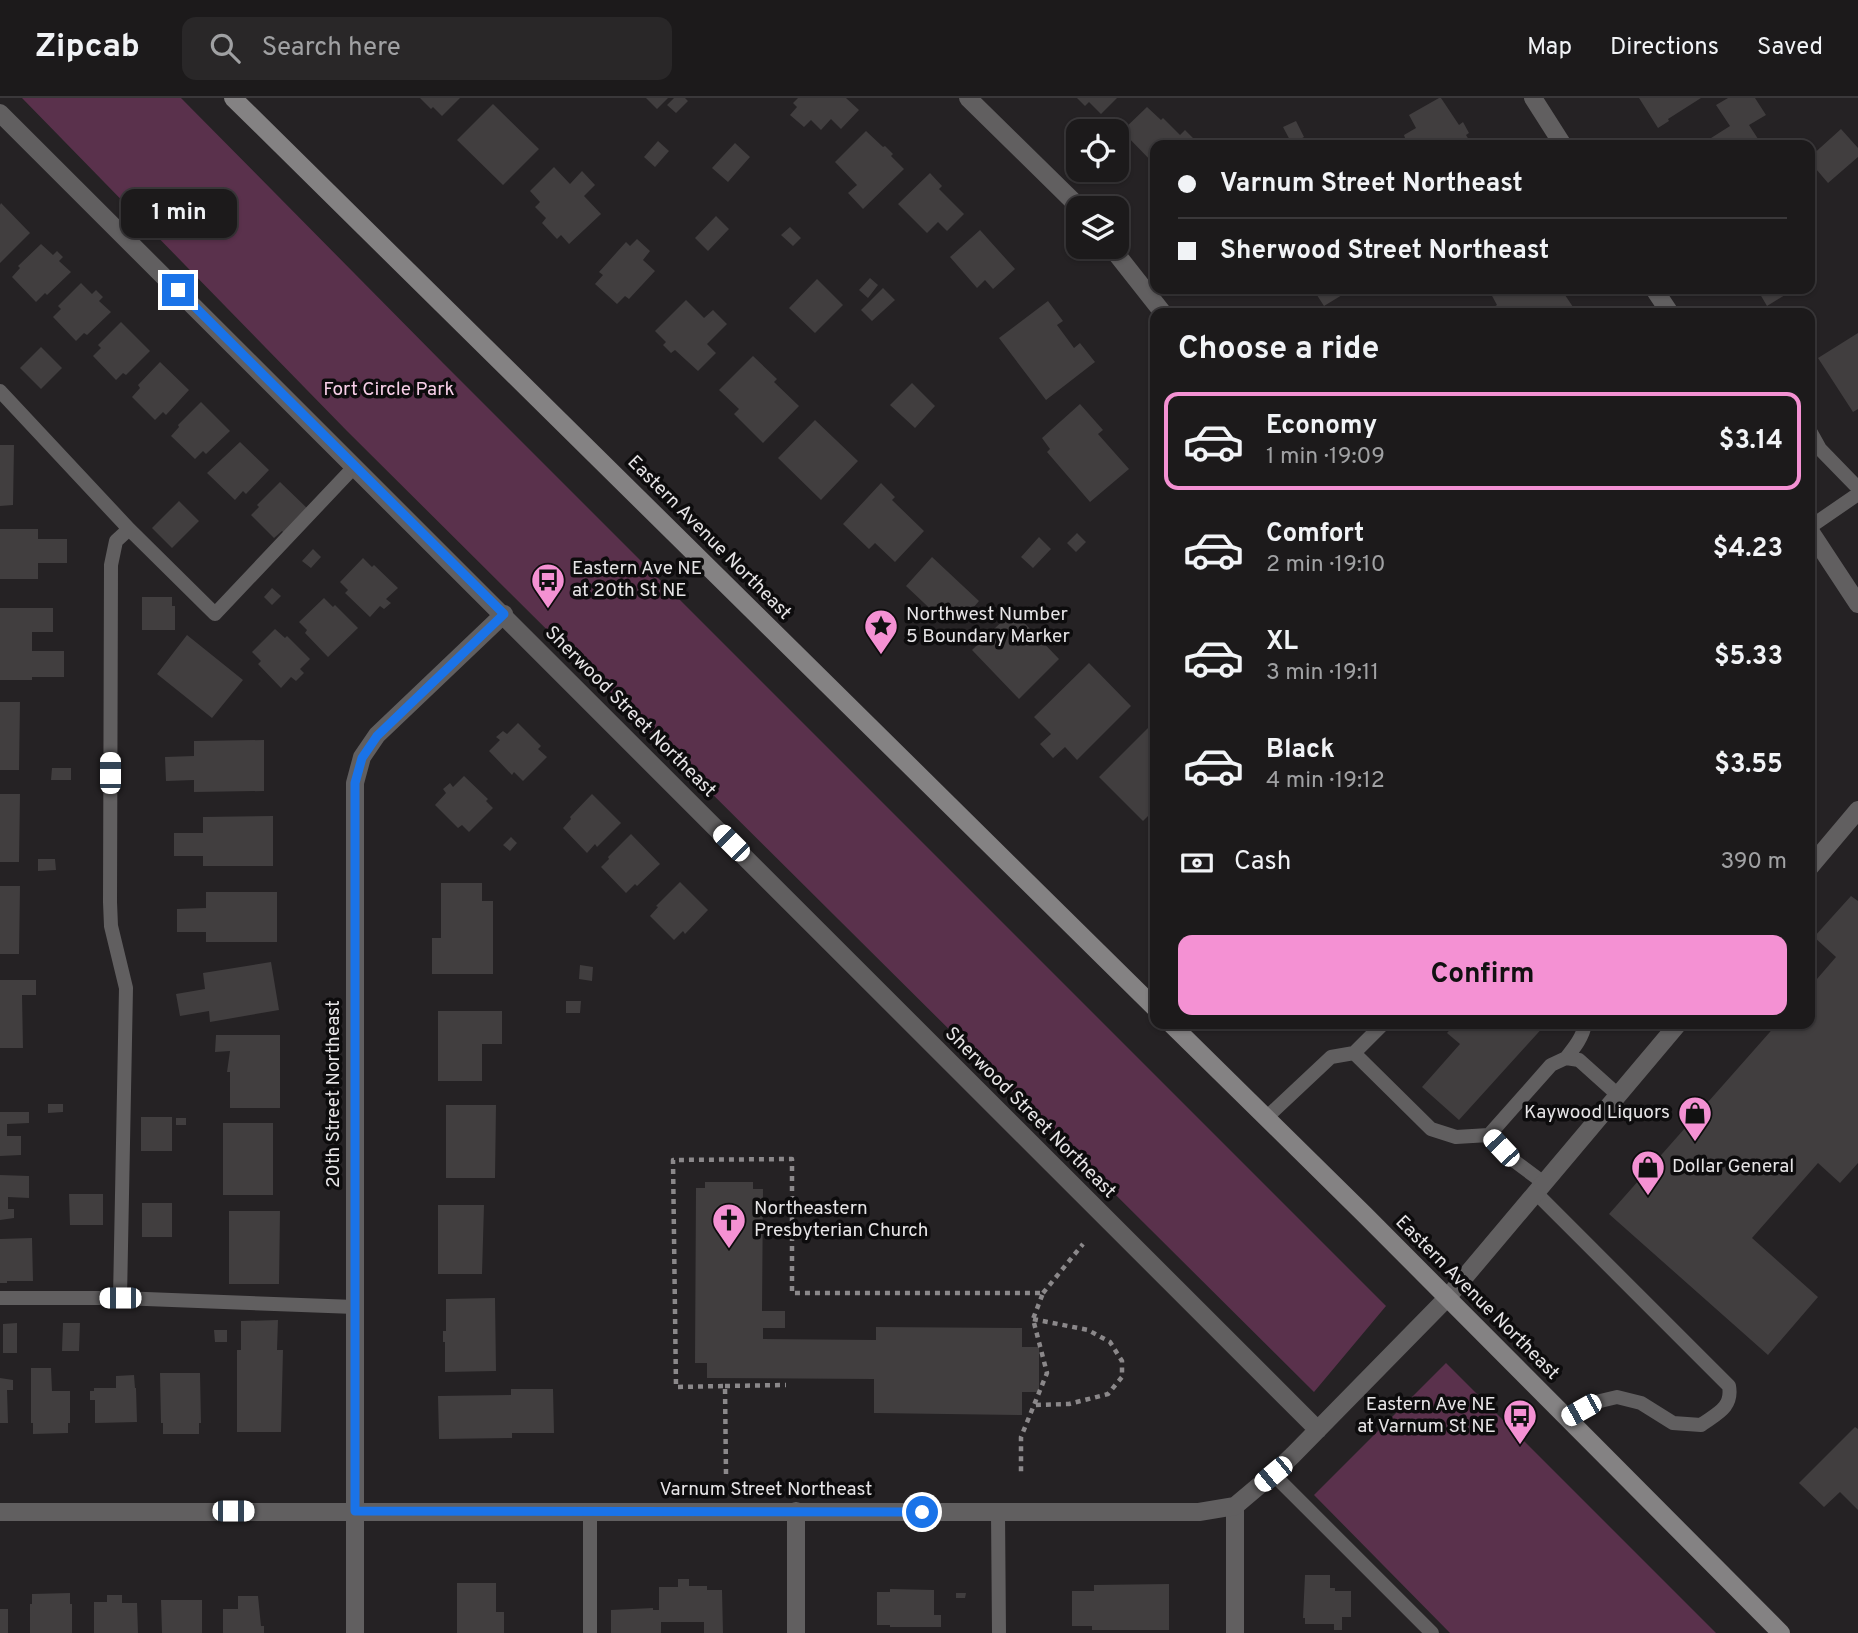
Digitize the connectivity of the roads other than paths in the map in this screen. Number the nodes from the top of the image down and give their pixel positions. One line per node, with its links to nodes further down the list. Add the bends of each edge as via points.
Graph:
1 (233, 98): 20 (main road, Eastern Avenue Northeast)
2 (968, 98): 6 (street)
3 (1533, 98): 5 (street)
4 (0, 113): 11 (street, Sherwood Street Northeast)
5 (1560, 140)
6 (1068, 196)
7 (1120, 259): 8 (street)
8 (1159, 308)
9 (0, 391): 14 (lane)
10 (1815, 452): 12 (lane)
11 (355, 466): 14 (lane, via 215,614); 17 (street, Sherwood Street Northeast)
12 (1858, 491): 13 (lane)
13 (1815, 525)
14 (129, 528): 32 (lane, via 116,541 111,565 110,902 126,988)
15 (1815, 537): 16 (street)
16 (1858, 604)
17 (504, 614): 34 (street, 20th Street Northeast, via 377,736 358,770); 36 (street, Sherwood Street Northeast)
18 (1858, 810): 19 (street)
19 (1815, 861)
20 (1150, 1003)
21 (1176, 1029): 28 (main road, Eastern Avenue Northeast)
22 (1378, 1029): 25 (lane)
23 (1584, 1029): 26 (lane)
24 (1674, 1029): 27 (street)
25 (1354, 1053): 28 (lane, via 1331,1057); 29 (lane, via 1431,1129 1455,1137)
26 (1566, 1058): 27 (lane, via 1579,1060); 29 (lane, via 1550,1065)
27 (1618, 1095): 30 (street)
28 (1266, 1118): 33 (main road, Eastern Avenue Northeast)
29 (1489, 1135): 30 (lane)
30 (1540, 1188): 33 (street); 35 (lane, via 1729,1386 1731,1397 1701,1425 1673,1423 1641,1404 1617,1397 1596,1402)
31 (0, 1298): 32 (lane)
32 (120, 1298): 34 (lane)
33 (1447, 1298): 35 (main road, Eastern Avenue Northeast); 36 (street)
34 (355, 1307): 39 (street, 20th Street Northeast)
35 (1567, 1418): 50 (main road, Eastern Avenue Northeast)
36 (1318, 1430): 37 (street)
37 (1273, 1474): 38 (street); 49 (lane)
38 (1235, 1506): 43 (street, Varnum Street Northeast, via 1199,1512); 48 (street)
39 (355, 1511): 40 (street, Varnum Street Northeast); 42 (street, Varnum Street Northeast); 44 (street, 20th Street Northeast)
40 (590, 1511): 41 (street, Varnum Street Northeast); 45 (lane)
41 (796, 1511): 43 (street, Varnum Street Northeast); 46 (street)
42 (0, 1512)
43 (998, 1512): 47 (lane)
44 (355, 1633)
45 (590, 1633)
46 (796, 1633)
47 (999, 1633)
48 (1235, 1633)
49 (1432, 1633)
50 (1780, 1633)

